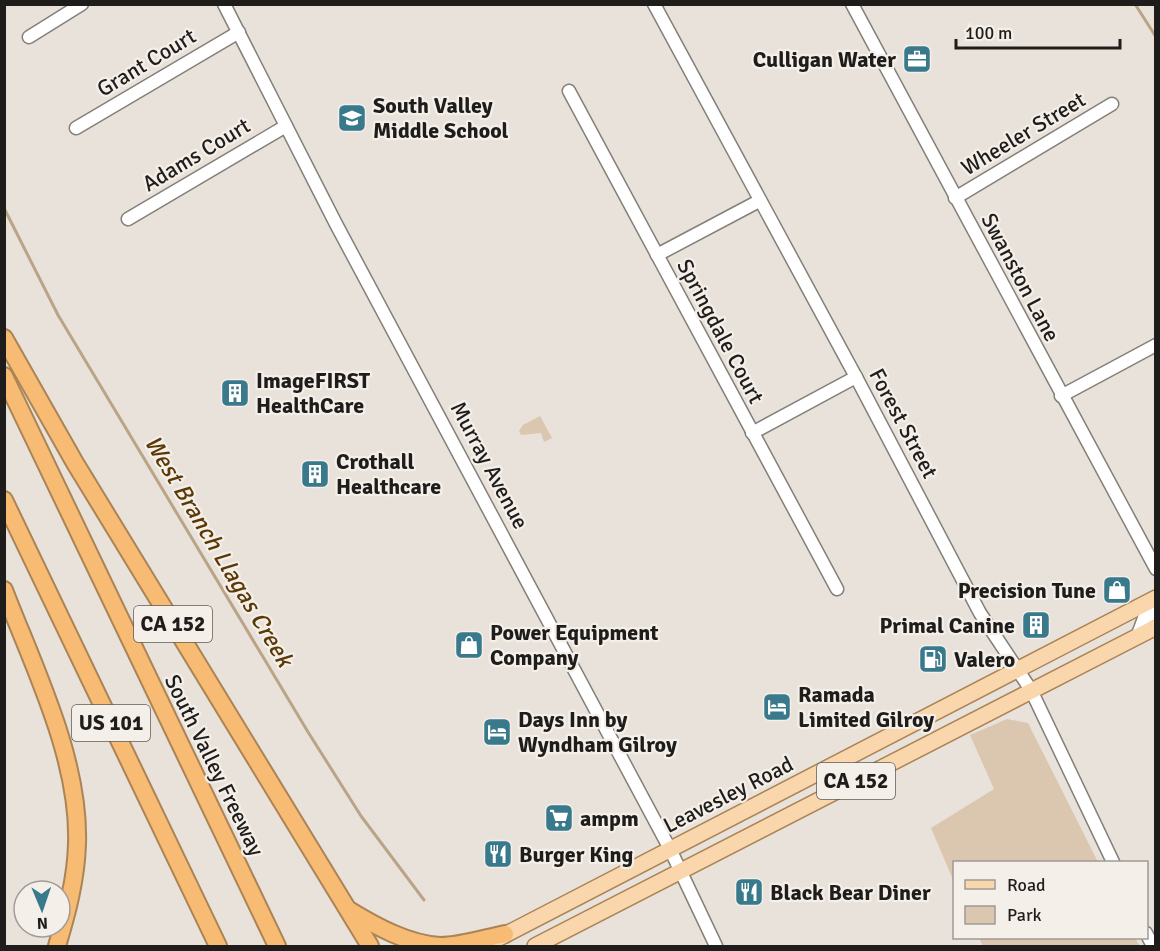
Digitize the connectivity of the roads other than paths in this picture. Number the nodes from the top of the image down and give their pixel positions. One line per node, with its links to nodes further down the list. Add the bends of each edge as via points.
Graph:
1 (82, 4): 6 (street)
2 (224, 4): 5 (street, Murray Avenue)
3 (654, 4): 12 (street, Forest Street)
4 (852, 4): 11 (street, Swanston Lane)
5 (239, 32): 9 (street, Murray Avenue); 10 (street, Grant Court)
6 (29, 37)
7 (569, 91): 14 (street, Springdale Court)
8 (1112, 104): 11 (street, Wheeler Street)
9 (286, 126): 13 (street, Adams Court); 31 (street, Murray Avenue)
10 (76, 129)
11 (955, 198): 19 (street, Swanston Lane)
12 (759, 201): 14 (street); 18 (street, Forest Street)
13 (128, 219)
14 (657, 255): 20 (street, Springdale Court)
15 (4, 338): 34 (highway, CA 152, via 75,463)
16 (1155, 345): 19 (street)
17 (4, 376): 38 (highway, South Valley Freeway / US 101)
18 (856, 377): 20 (street); 29 (street, Forest Street, via 980,613)
19 (1061, 396): 22 (street, Swanston Lane)
20 (752, 433): 23 (street, Springdale Court)
21 (4, 500): 37 (highway, US 101)
22 (1155, 569)
23 (837, 589)
24 (4, 590): 36 (highway, via 57,731 76,807 76,865)
25 (1155, 598): 29 (main road, Leavesley Road / CA 152)
26 (1155, 612): 28 (street, via 1144,618)
27 (1155, 627): 28 (main road, Leavesley Road / CA 152)
28 (1137, 637): 30 (main road, Leavesley Road / CA 152)
29 (1017, 669): 30 (street, Forest Street); 31 (main road, Leavesley Road / CA 152)
30 (1031, 690): 32 (street, Forest Street); 33 (main road, Leavesley Road / CA 152)
31 (670, 849): 33 (street, Murray Avenue); 35 (main road, Leavesley Road / CA 152)
32 (1113, 861)
33 (681, 871): 41 (main road, Leavesley Road / CA 152); 42 (street, Murray Avenue)
34 (346, 908): 35 (highway, CA 152, via 409,940 441,946); 39 (highway)
35 (505, 934): 40 (main road, Leavesley Road)
36 (57, 946)
37 (218, 946)
38 (277, 946)
39 (370, 946)
40 (481, 946)
41 (535, 946)
42 (716, 946)

